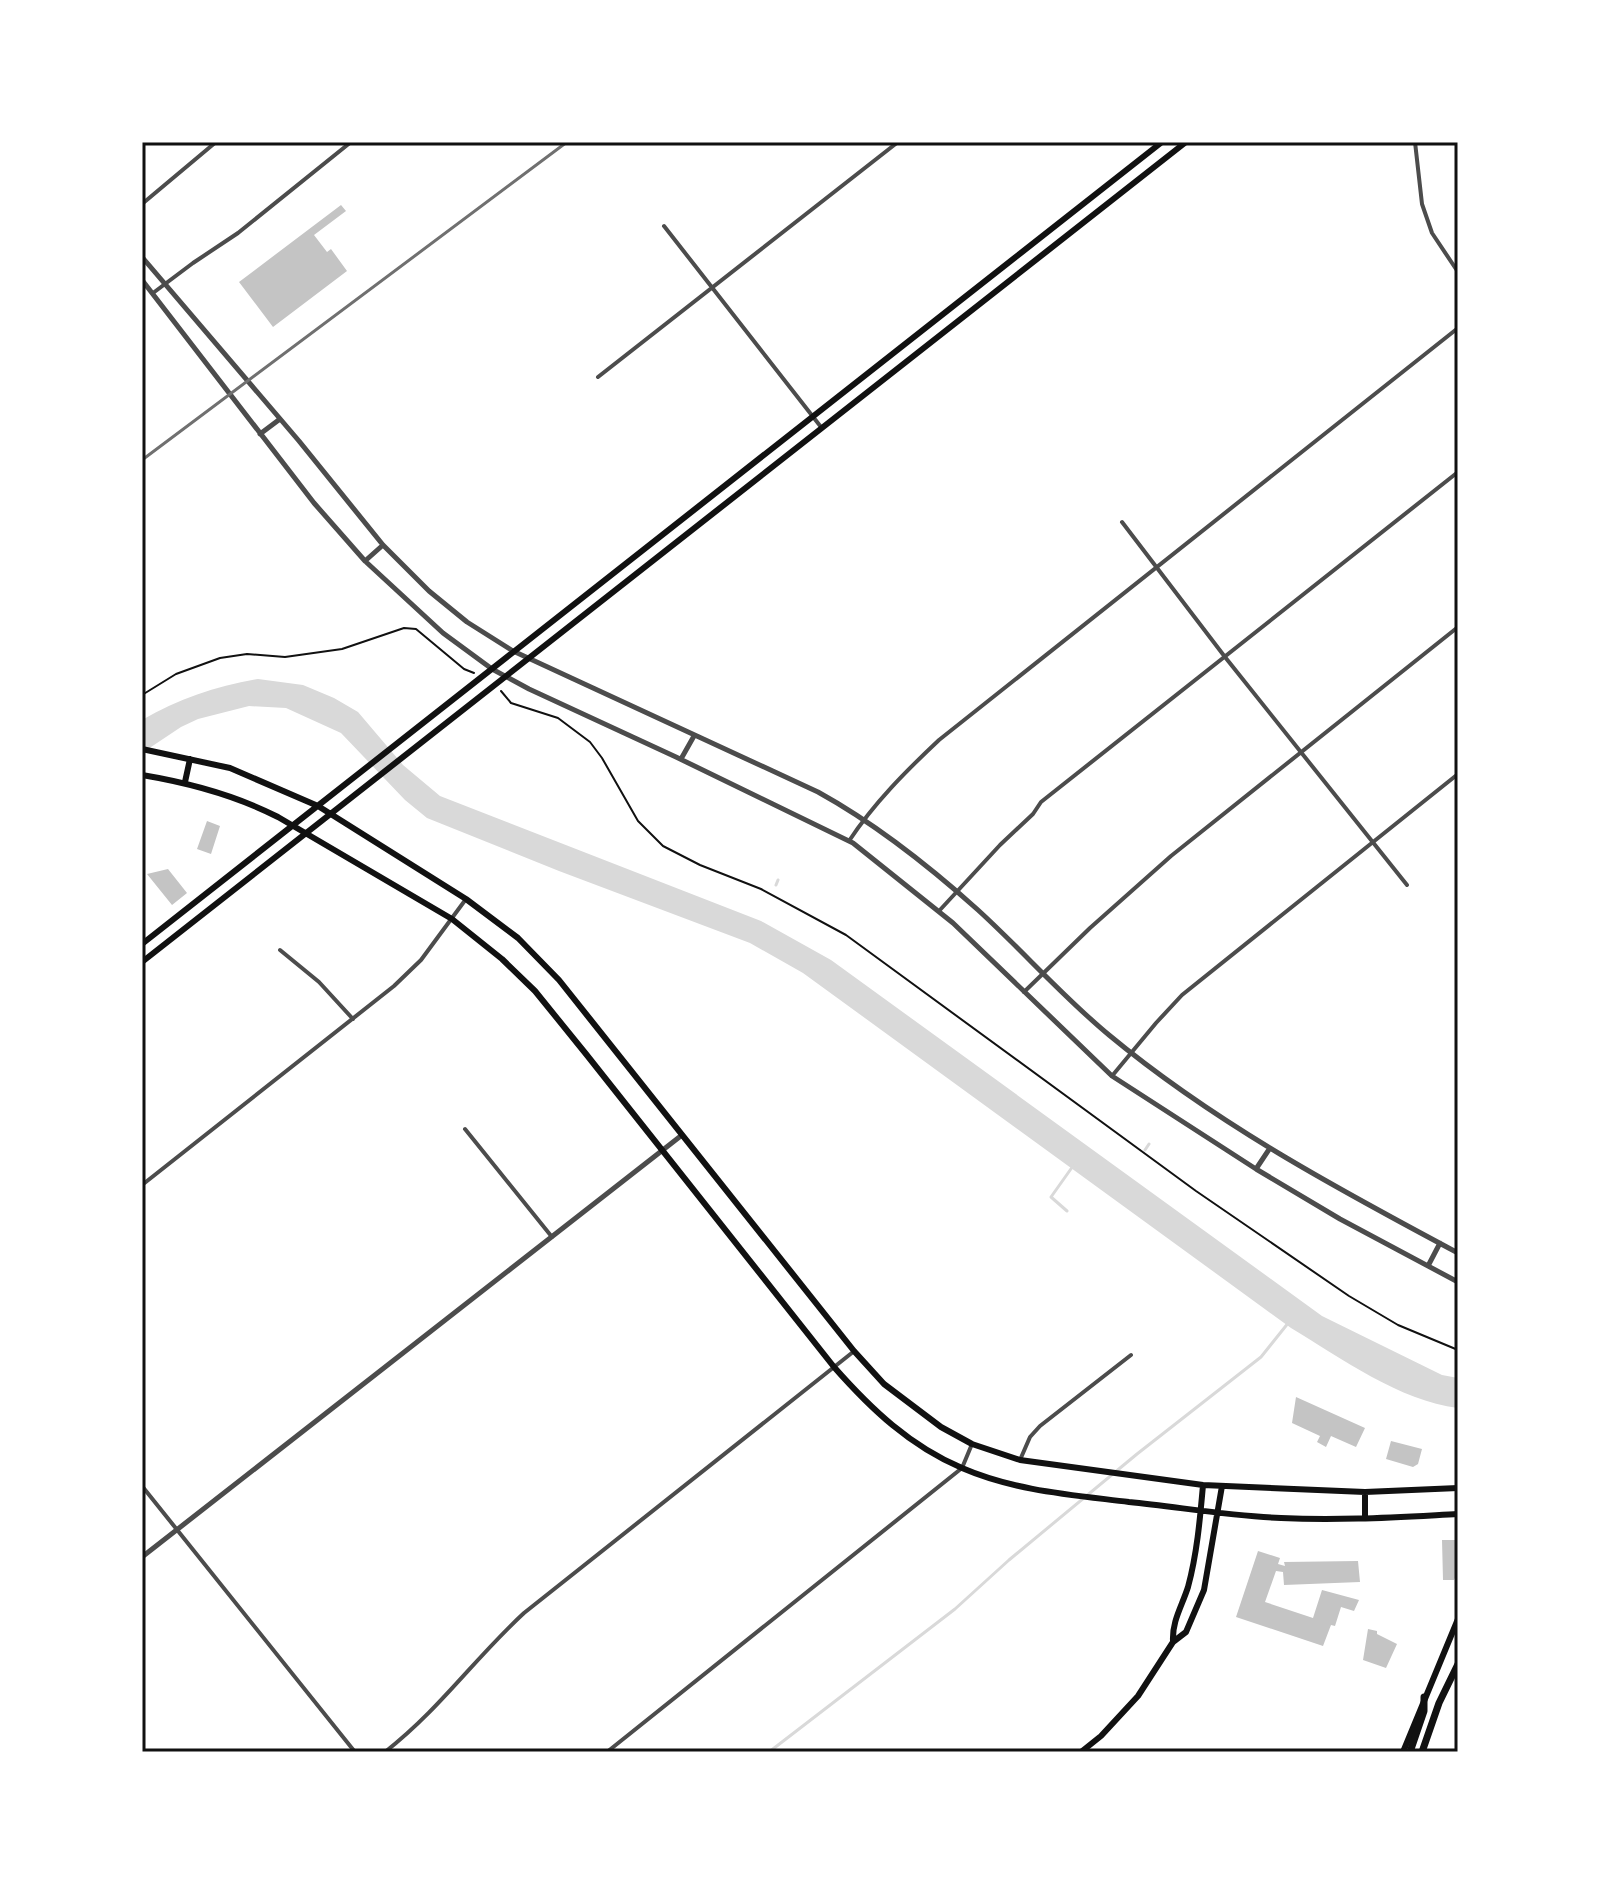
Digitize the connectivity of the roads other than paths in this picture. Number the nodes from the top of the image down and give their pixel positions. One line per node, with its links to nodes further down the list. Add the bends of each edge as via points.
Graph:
1 (216, 142): 7 (street)
2 (351, 142): 14 (street)
3 (898, 142): 15 (street)
4 (1162, 142): 10 (main road)
5 (1186, 142): 13 (main road)
6 (1415, 142): 11 (street, via 1422,204 1432,233)
7 (142, 204)
8 (664, 226): 15 (street)
9 (142, 257): 14 (street)
10 (1001, 269): 13 (main road); 18 (main road)
11 (1458, 272)
12 (142, 280): 16 (street)
13 (1011, 281): 19 (main road)
14 (165, 284): 16 (street); 22 (street)
15 (712, 289): 20 (street); 21 (street)
16 (153, 294): 24 (street)
17 (1458, 328): 31 (street)
18 (908, 340): 19 (main road); 21 (main road)
19 (919, 354): 23 (main road)
20 (598, 377)
21 (811, 415): 23 (street); 28 (main road)
22 (280, 419): 24 (street); 27 (street)
23 (822, 429): 30 (main road)
24 (260, 434): 29 (street)
25 (1458, 472): 35 (street)
26 (1122, 522): 31 (street)
27 (383, 545): 29 (street); 33 (street, via 467,622)
28 (641, 551): 30 (main road); 33 (main road)
29 (365, 561): 36 (street)
30 (649, 562): 34 (main road)
31 (1155, 566): 35 (street); 48 (street, via 939,740)
32 (1458, 627): 40 (street)
33 (513, 651): 34 (street); 36 (main road)
34 (528, 657): 37 (main road); 38 (street)
35 (1225, 657): 40 (street); 54 (street, via 1041,802)
36 (492, 669): 37 (street); 46 (main road)
37 (505, 676): 42 (street); 47 (main road)
38 (694, 736): 42 (street); 48 (street)
39 (142, 749): 41 (main road)
40 (1302, 751): 52 (street); 61 (street, via 1171,856)
41 (190, 759): 45 (main road); 46 (main road, via 230,768)
42 (681, 759): 51 (street)
43 (1458, 774): 52 (street)
44 (142, 775): 45 (main road)
45 (185, 782): 49 (main road, via 249,802)
46 (318, 806): 47 (main road); 49 (main road)
47 (331, 814): 50 (main road); 55 (main road)
48 (864, 818): 51 (street); 54 (street)
49 (293, 825): 50 (main road); 58 (main road)
50 (308, 834): 57 (main road); 60 (main road)
51 (849, 841): 56 (street)
52 (1374, 842): 53 (street); 64 (street, via 1182,995)
53 (1407, 885)
54 (956, 891): 56 (street); 61 (street)
55 (466, 899): 57 (street); 67 (main road, via 518,938 559,980)
56 (939, 911): 62 (street)
57 (452, 919): 63 (street, via 421,960); 69 (main road, via 535,991)
58 (142, 944)
59 (280, 950): 63 (street)
60 (142, 962)
61 (1042, 974): 62 (street); 64 (street)
62 (1024, 992): 65 (street)
63 (353, 1019): 71 (street)
64 (1131, 1052): 65 (street); 68 (street)
65 (1112, 1076): 70 (street)
66 (465, 1129): 72 (street)
67 (682, 1135): 69 (street); 77 (main road)
68 (1270, 1148): 70 (street); 73 (street)
69 (661, 1151): 72 (street); 79 (main road)
70 (1256, 1169): 75 (street)
71 (142, 1185)
72 (552, 1237): 92 (street)
73 (1440, 1243): 74 (street); 75 (street)
74 (1458, 1253)
75 (1428, 1266): 76 (street)
76 (1458, 1282)
77 (854, 1351): 79 (street); 80 (main road, via 897,1394)
78 (1131, 1355): 81 (street, via 1040,1426)
79 (834, 1367): 82 (main road, via 895,1429); 99 (street, via 524,1613 440,1705)
80 (972, 1444): 81 (main road); 82 (street)
81 (1020, 1460): 83 (main road)
82 (962, 1468): 88 (main road, via 1020,1488); 100 (street)
83 (1203, 1485): 85 (main road); 88 (main road)
84 (142, 1486): 92 (street)
85 (1222, 1486): 87 (main road); 89 (main road)
86 (1458, 1488): 87 (main road)
87 (1365, 1492): 91 (main road)
88 (1201, 1510): 89 (main road); 95 (main road, via 1188,1586 1172,1627)
89 (1219, 1512): 91 (main road); 95 (main road, via 1204,1590 1186,1632)
90 (1458, 1514): 91 (main road)
91 (1365, 1518)
92 (177, 1529): 93 (street); 98 (street)
93 (142, 1557)
94 (1458, 1619): 97 (main road)
95 (1173, 1642): 101 (main road, via 1138,1696)
96 (1458, 1664): 104 (highway)
97 (1424, 1697): 102 (main road); 103 (highway)
98 (355, 1752)
99 (385, 1752)
100 (607, 1752)
101 (1081, 1752)
102 (1403, 1752)
103 (1410, 1752)
104 (1422, 1752)

